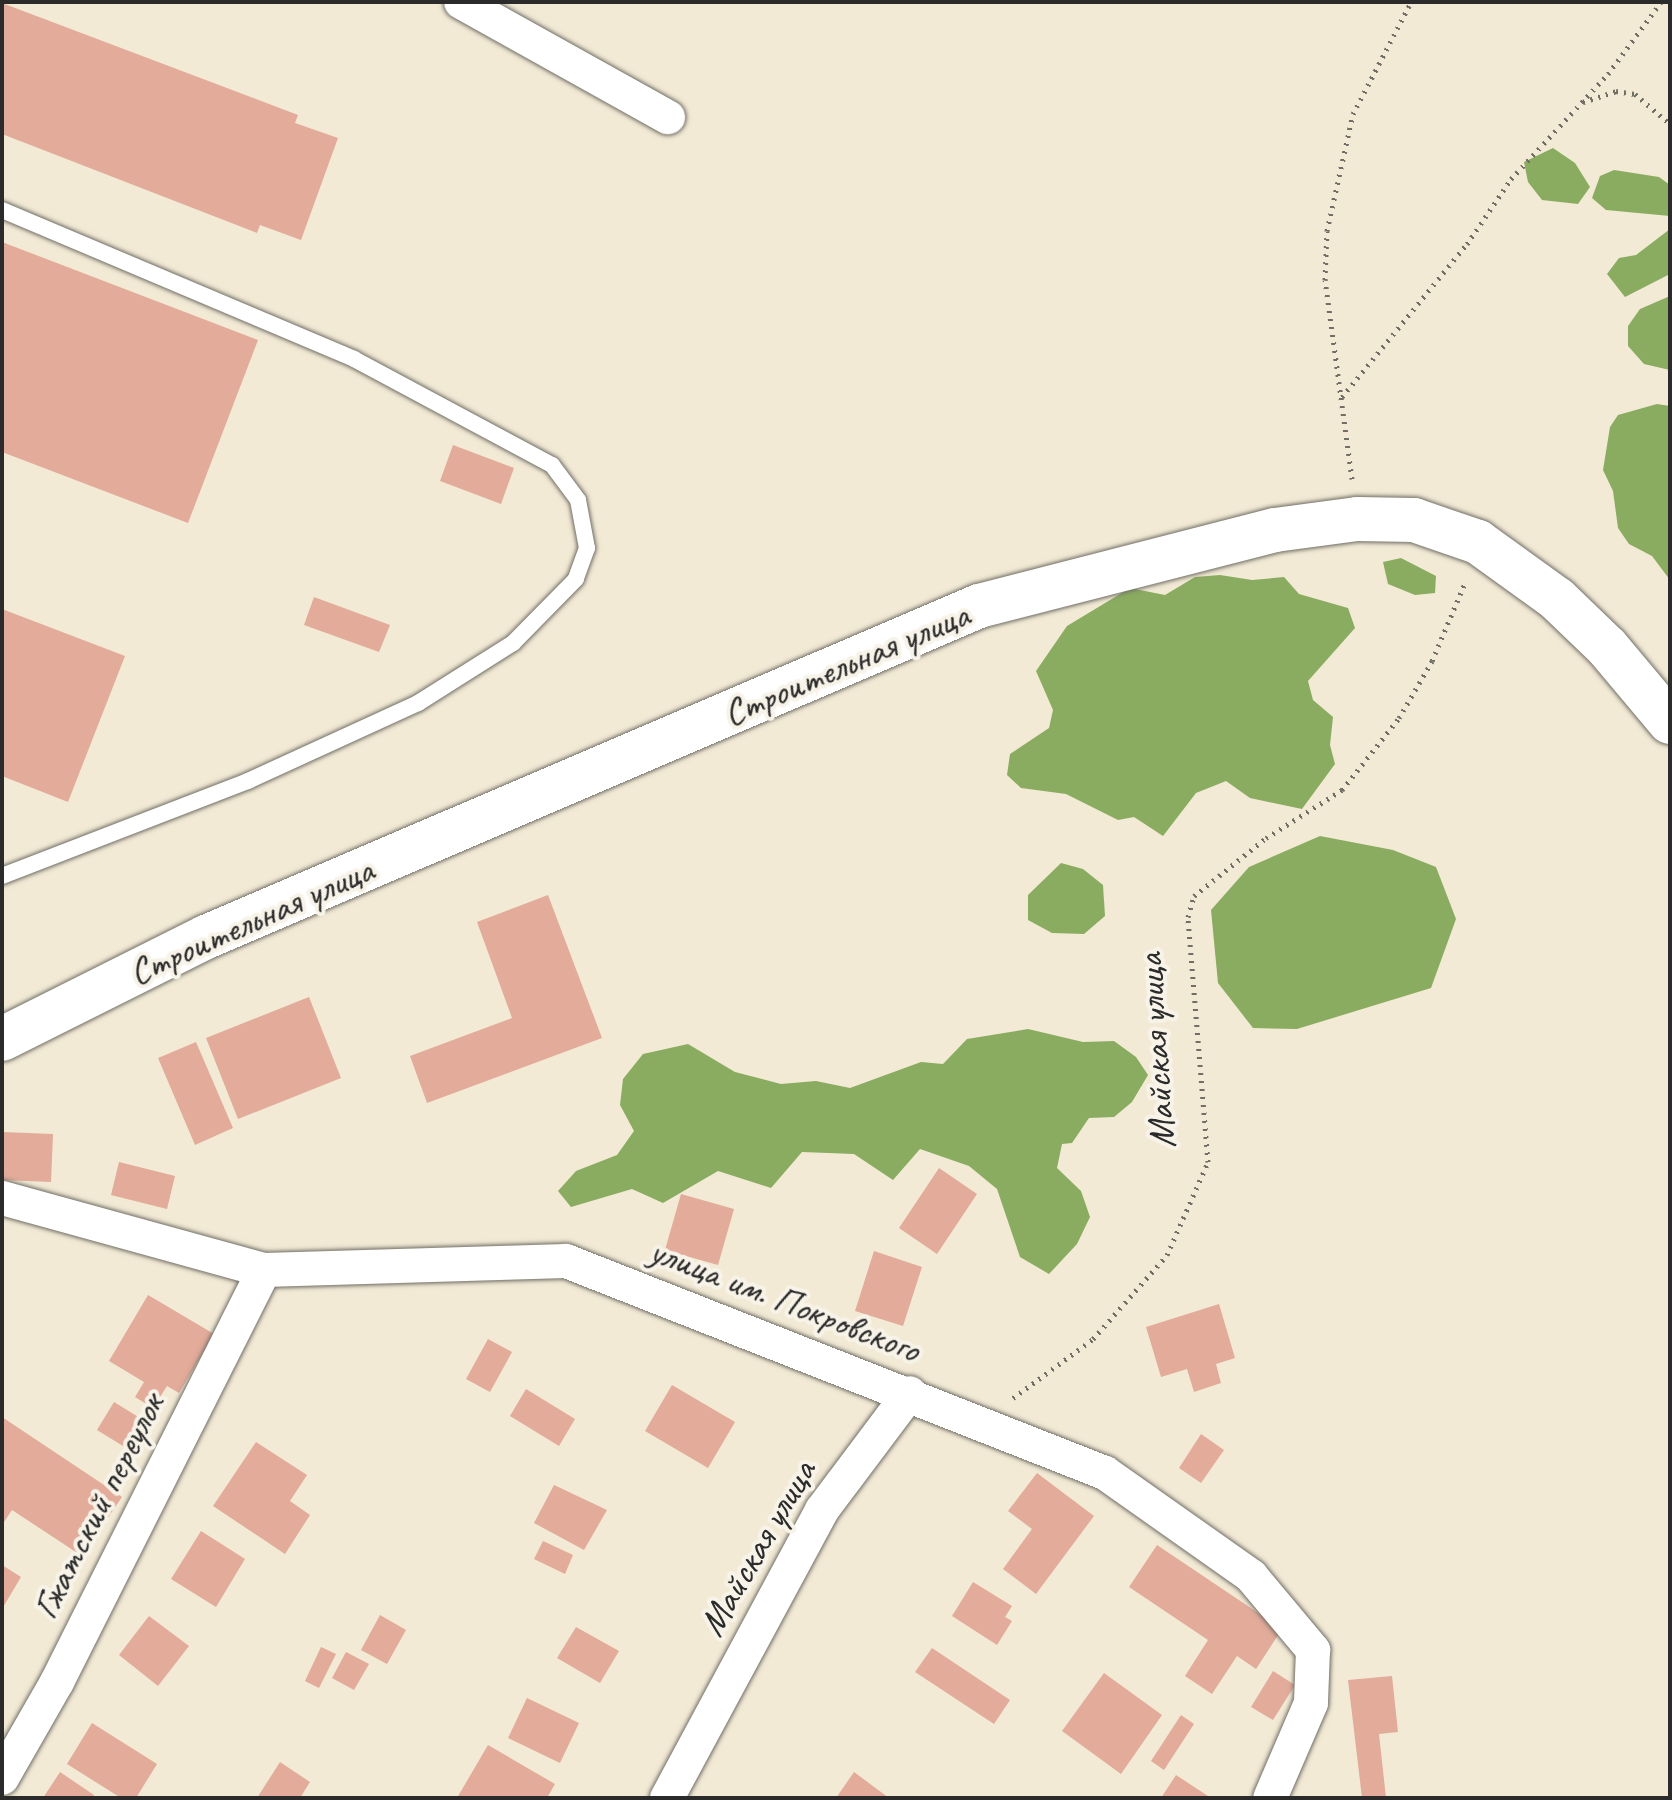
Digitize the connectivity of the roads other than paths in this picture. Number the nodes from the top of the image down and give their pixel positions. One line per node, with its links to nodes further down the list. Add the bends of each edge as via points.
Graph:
1 (461, 2): 2 (street)
2 (668, 117)
3 (2, 210): 5 (lane, via 354,359 552,465 578,500 587,548 576,579 513,643 418,703 248,781)
4 (1670, 722): 6 (street, Строительная улица, via 1607,647 1557,599 1478,542 1414,520 1357,519 1275,530 979,606 206,937)
5 (2, 876)
6 (2, 1039)
7 (2, 1198): 8 (street, улица им. Покровского)
8 (264, 1270): 9 (street, улица им. Покровского, via 566,1261); 10 (street, Гжатский переулок, via 57,1682)
9 (910, 1393): 11 (street, Майская улица, via 822,1510); 12 (street, улица им. Покровского, via 1105,1473 1251,1576 1313,1650 1311,1703)
10 (2, 1778)
11 (667, 1798)
12 (1270, 1798)

